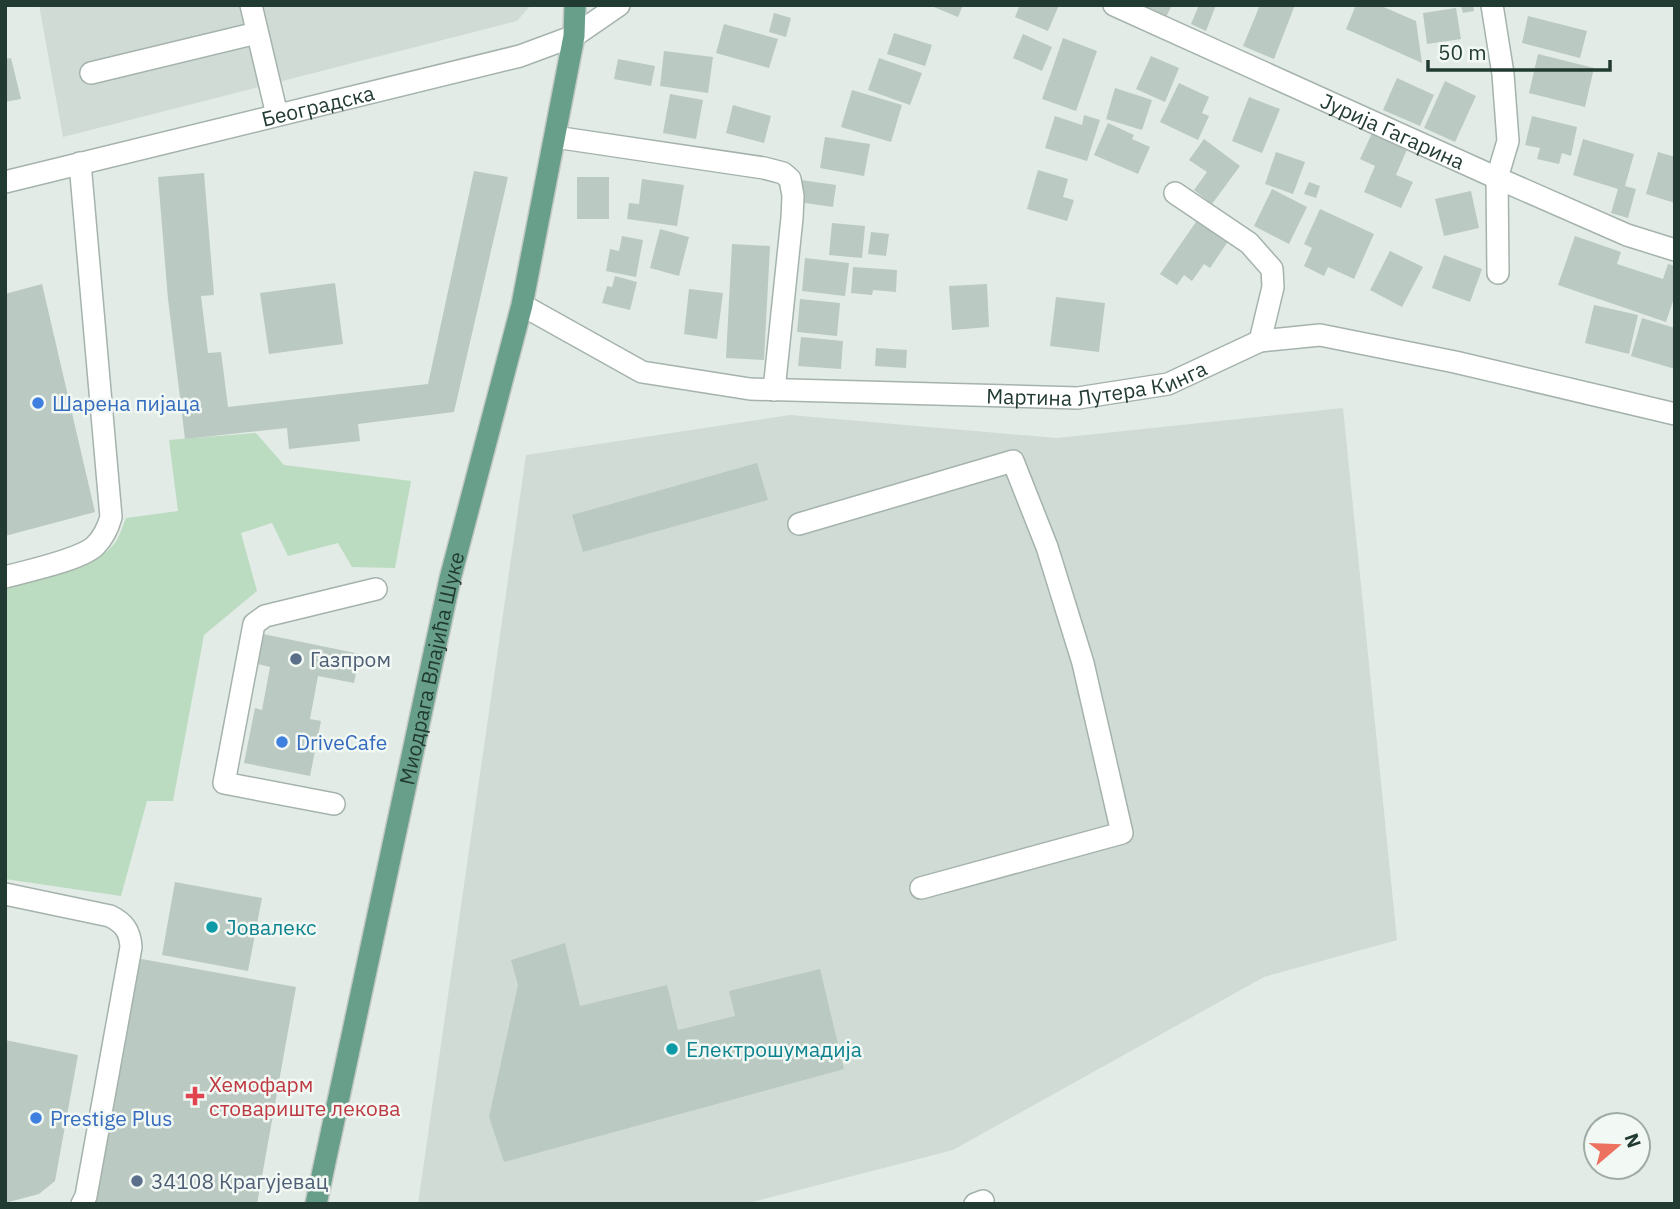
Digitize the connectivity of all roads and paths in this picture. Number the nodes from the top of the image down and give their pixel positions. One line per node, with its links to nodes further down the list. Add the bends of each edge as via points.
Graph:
1 (251, 5): 6 (street)
2 (575, 5): 7 (main road, Миодрага Влајића Шуке)
3 (619, 5): 7 (street, Београдска)
4 (1114, 5): 12 (street, Јурија Гагарина)
5 (1492, 5): 12 (street, via 1507,141)
6 (257, 33): 8 (street); 9 (street)
7 (574, 36): 9 (street, Београдска, via 520,56); 10 (main road, Миодрага Влајића Шуке)
8 (91, 73)
9 (277, 115): 11 (street, Београдска)
10 (555, 137): 17 (main road, Миодрага Влајића Шуке); 19 (street, via 764,168 790,178 793,196)
11 (80, 163): 13 (street, Београдска); 22 (street, via 111,517 106,532 85,554)
12 (1497, 178): 15 (street, Јурија Гагарина, via 1627,235); 16 (street)
13 (5, 182)
14 (1175, 193): 18 (street, via 1249,243 1272,269 1273,287)
15 (1675, 250)
16 (1498, 274)
17 (522, 304): 19 (street, Мартина Лутера Кинга, via 642,372); 28 (main road, Миодрага Влајића Шуке, via 450,579)
18 (1260, 341): 19 (street, Мартина Лутера Кинга, via 1168,384 1078,398); 20 (street, Мартина Лутера Кинга, via 1320,335)
19 (774, 390)
20 (1675, 414)
21 (799, 524): 25 (street, via 1013,460 1046,547 1083,663 1122,833)
22 (5, 577)
23 (376, 589): 24 (street, via 258,619 254,624 224,783)
24 (334, 804)
25 (921, 888)
26 (5, 894): 27 (street, via 110,916 122,923 130,937)
27 (82, 1204)
28 (317, 1204)

